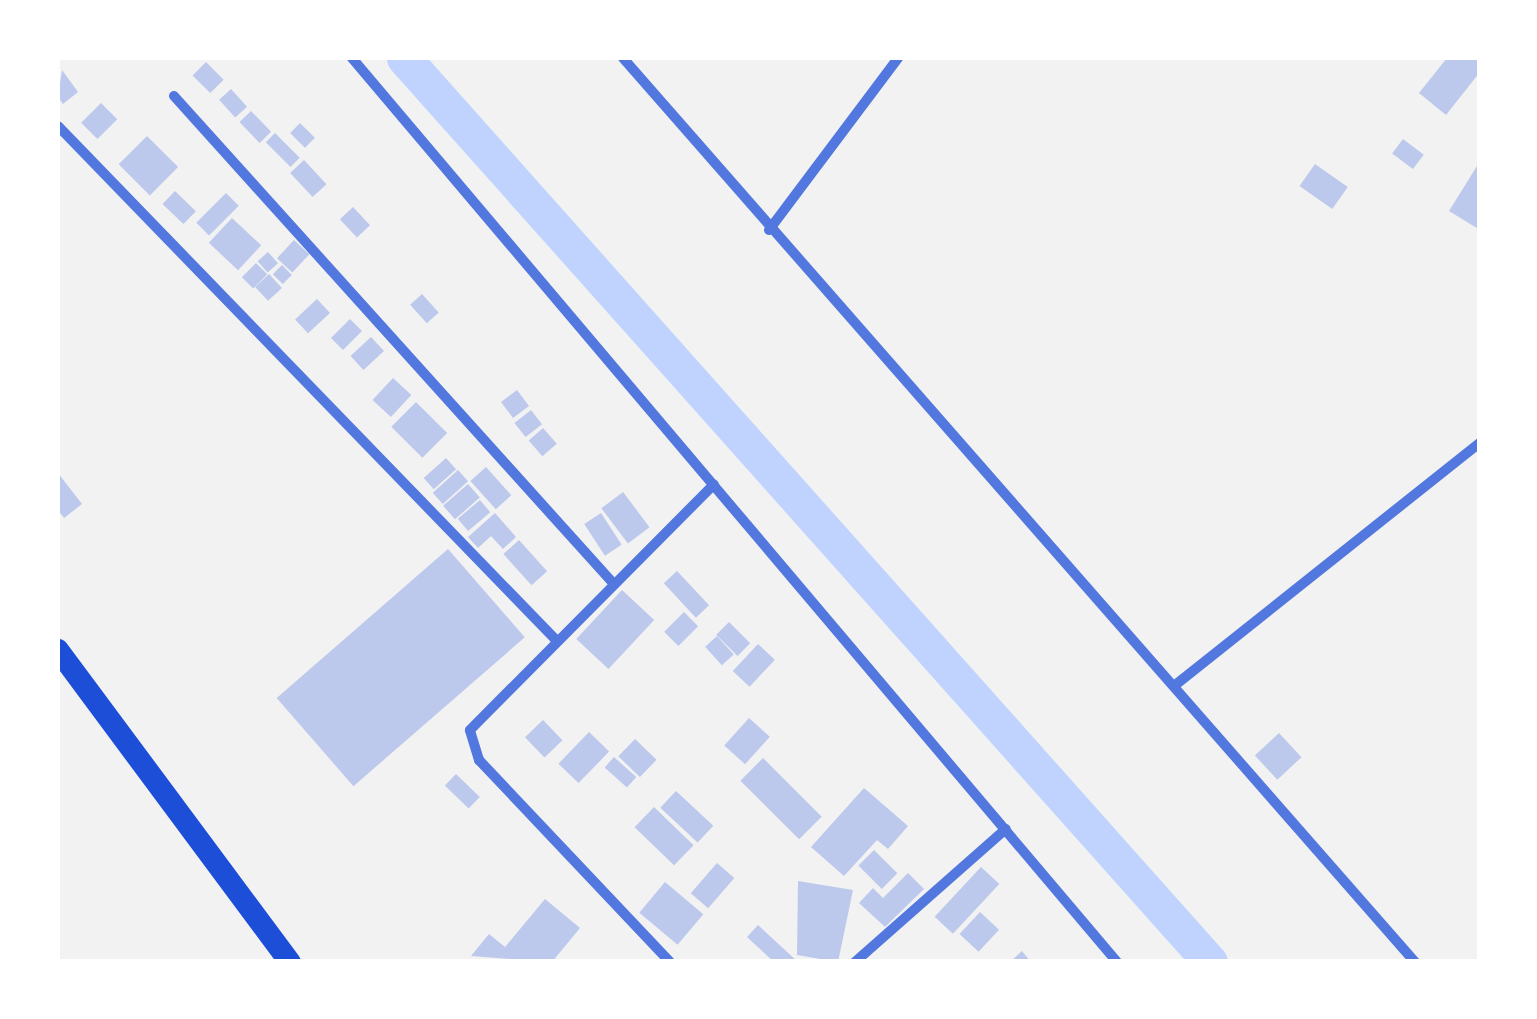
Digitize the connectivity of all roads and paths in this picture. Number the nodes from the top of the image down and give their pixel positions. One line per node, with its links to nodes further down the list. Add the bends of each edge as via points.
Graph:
1 (352, 58): 8 (street)
2 (623, 58): 6 (street)
3 (898, 58): 6 (street)
4 (174, 96): 9 (street)
5 (58, 126): 10 (street)
6 (769, 230): 12 (street)
7 (1480, 444): 12 (street)
8 (714, 484): 9 (street); 13 (street)
9 (613, 583): 10 (street)
10 (555, 639): 15 (street, via 480,712 470,745)
11 (58, 650): 14 (highway)
12 (1174, 686): 18 (street)
13 (1006, 830): 16 (street); 17 (street)
14 (290, 962)
15 (670, 962)
16 (855, 962)
17 (1116, 962)
18 (1415, 962)

